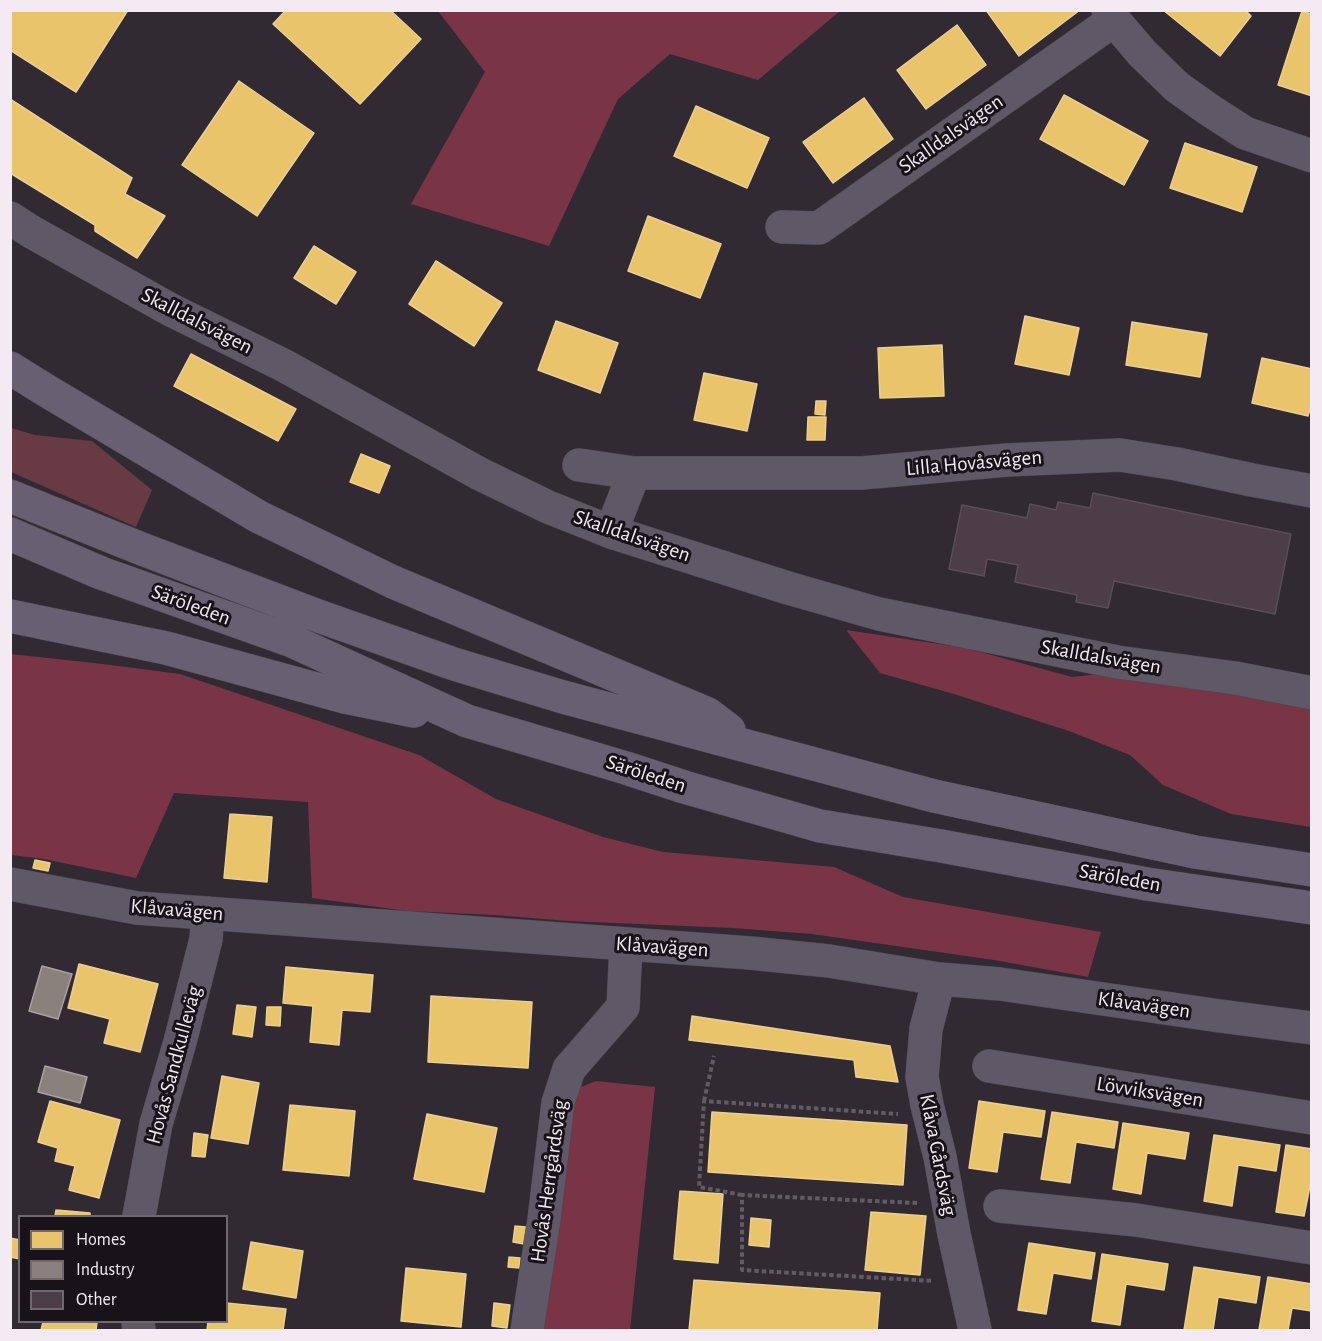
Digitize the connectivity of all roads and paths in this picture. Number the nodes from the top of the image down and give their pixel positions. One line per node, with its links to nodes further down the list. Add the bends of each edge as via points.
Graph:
1 (1111, 15): 2 (street, Skalldalsvägen, via 1178,87 1208,109 1245,133); 4 (street, Skalldalsvägen, via 819,228)
2 (1311, 156)
3 (10, 218): 10 (street, Skalldalsvägen, via 480,474)
4 (782, 227)
5 (10, 368): 15 (main road, via 259,517 393,582 708,714)
6 (579, 465): 7 (street, Lilla Hovåsvägen)
7 (634, 474): 8 (street, Lilla Hovåsvägen, via 862,473 1120,455); 10 (street)
8 (1311, 490)
9 (10, 496): 15 (main road, Säröleden, via 310,613 454,664)
10 (611, 532): 13 (street, Skalldalsvägen, via 879,614 1117,662)
11 (10, 534): 14 (main road, Säröleden, via 100,573 291,641)
12 (10, 616): 14 (main road, via 166,648 345,698)
13 (1311, 693)
14 (467, 721): 18 (main road, Säröleden, via 820,825 1147,884)
15 (755, 748): 16 (main road, Säröleden, via 934,796 1195,852)
16 (1311, 870)
17 (10, 884): 19 (street, Klåvavägen, via 137,908)
18 (1311, 908)
19 (208, 913): 20 (street, Klåvavägen); 31 (street, Hovås Sandkulleväg, via 206,939 156,1124)
20 (626, 945): 21 (street, Klåvavägen, via 829,961); 34 (street, Hovås Herrgårdsväg, via 622,1006 569,1069 558,1103)
21 (939, 979): 22 (street, Klåvavägen, via 1000,984); 26 (street, Klåva Gårdsväg, via 926,1029 922,1077)
22 (1311, 1028)
23 (714, 1056): 25 (path)
24 (989, 1066): 27 (street, Lövviksvägen)
25 (704, 1101): 26 (path); 28 (path, via 699,1186)
26 (929, 1116): 29 (street, Klåva Gårdsväg)
27 (1311, 1118)
28 (742, 1195): 29 (path); 33 (path, via 742,1270)
29 (948, 1204): 33 (street, Klåva Gårdsväg)
30 (1000, 1206): 32 (street, via 1136,1220)
31 (139, 1215)
32 (1311, 1248)
33 (964, 1282): 35 (street, Klåva Gårdsväg)
34 (527, 1330)
35 (975, 1330)

